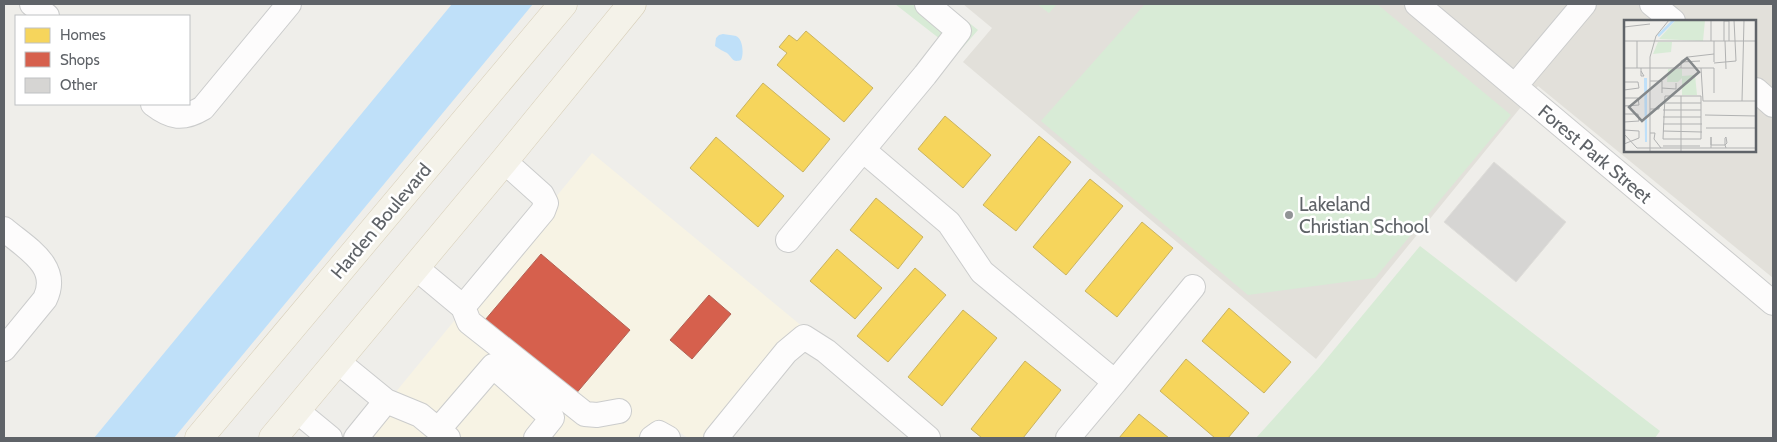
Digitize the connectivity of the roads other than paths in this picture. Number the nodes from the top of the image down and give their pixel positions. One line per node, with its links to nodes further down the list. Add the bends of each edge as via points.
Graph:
1 (32, 4): 9 (street)
2 (289, 4): 13 (street, via 203,108 192,115 175,116)
3 (563, 4): 31 (main road, Harden Boulevard)
4 (632, 4): 16 (main road)
5 (927, 4): 15 (street, via 959,32)
6 (1417, 4): 11 (street, Forest Park Street)
7 (1584, 4): 11 (street)
8 (1652, 4): 10 (street)
9 (46, 15)
10 (1672, 20)
11 (1515, 86): 21 (street, Forest Park Street)
12 (1757, 91): 14 (street)
13 (154, 105)
14 (1773, 105)
15 (863, 150): 18 (street); 25 (street, via 949,224 982,272)
16 (504, 161): 19 (main road); 22 (street, via 542,195 546,203 543,211)
17 (4, 230): 23 (street, via 36,256 50,279 45,299)
18 (788, 240)
19 (415, 267): 22 (street); 24 (main road)
20 (1193, 288): 25 (street)
21 (1773, 303)
22 (463, 306): 28 (street, via 468,322 585,414)
23 (4, 349)
24 (337, 361): 26 (street); 27 (main road)
25 (1115, 382): 39 (street)
26 (386, 401): 29 (street, via 420,415); 33 (street)
27 (296, 410): 30 (main road); 32 (street)
28 (619, 411)
29 (443, 434): 34 (street, via 493,366 552,418)
30 (277, 437)
31 (199, 438)
32 (330, 438)
33 (356, 438)
34 (536, 438)
35 (652, 438): 36 (street, via 659,433)
36 (668, 438)
37 (716, 438): 38 (street, via 786,352 804,337 826,351)
38 (928, 438)
39 (1068, 438)

